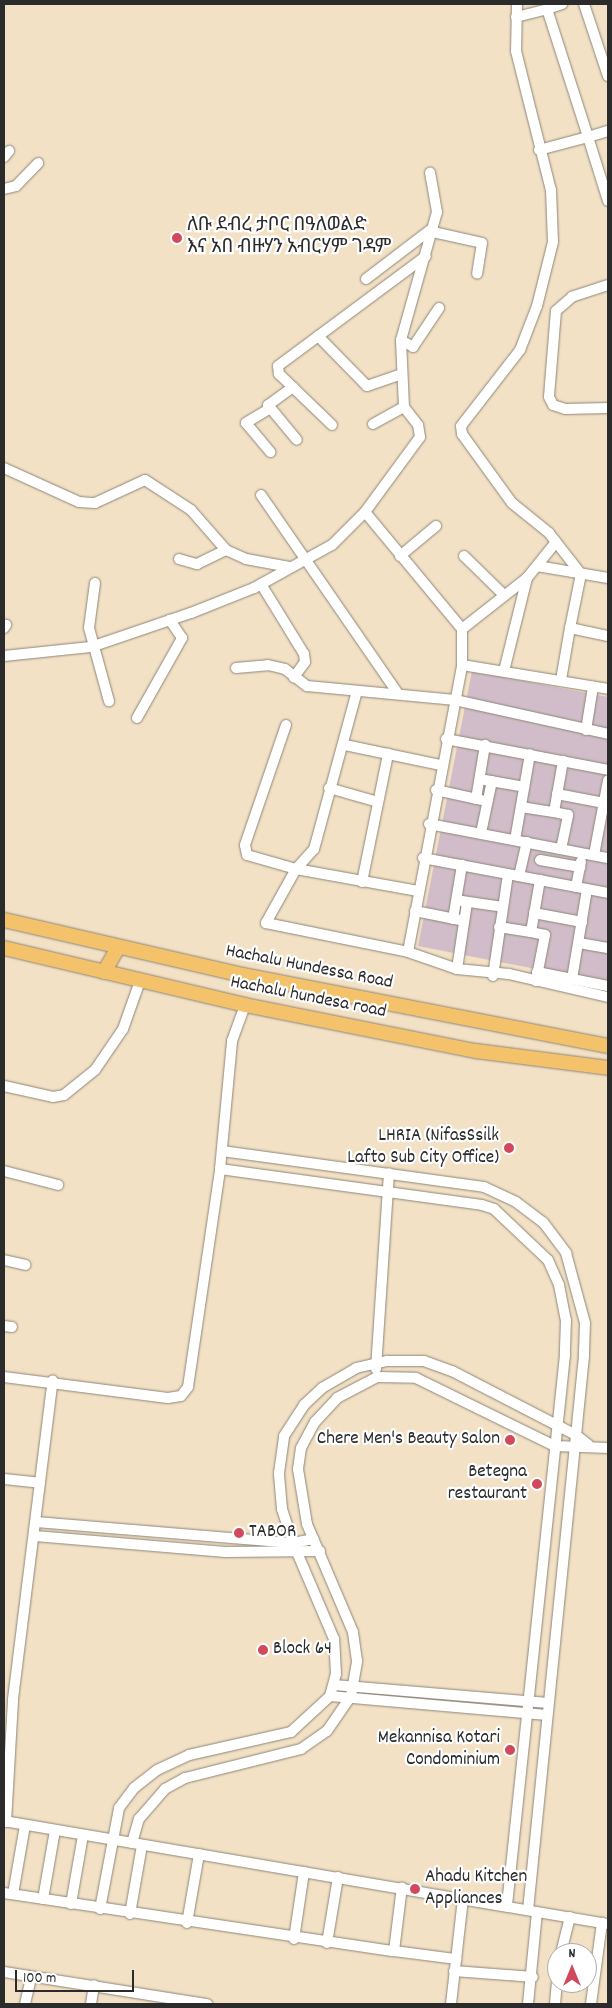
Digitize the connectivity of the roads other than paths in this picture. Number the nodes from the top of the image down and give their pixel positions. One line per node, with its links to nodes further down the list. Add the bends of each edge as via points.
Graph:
1 (517, 4): 5 (street)
2 (562, 4): 4 (street)
3 (584, 4): 6 (street)
4 (547, 9): 5 (street); 8 (street)
5 (516, 17): 9 (street, via 516,51)
6 (608, 76)
7 (608, 131): 8 (street)
8 (588, 137): 9 (street); 13 (street)
9 (539, 150): 35 (street, via 554,204 548,269 520,350 461,426 465,444 512,503)
10 (38, 163): 12 (street, via 16,186)
11 (430, 173): 14 (street, via 436,212)
12 (4, 189)
13 (608, 201)
14 (433, 230): 15 (street); 16 (street, via 482,243); 17 (street)
15 (426, 256): 20 (street); 21 (street)
16 (477, 274)
17 (366, 279)
18 (608, 285): 25 (street, via 572,297 556,311 549,396 553,405 566,409)
19 (439, 308): 21 (street, via 413,347)
20 (318, 336): 22 (street, via 367,386); 23 (street, via 278,366 276,371)
21 (401, 340): 22 (street)
22 (402, 374): 24 (street)
23 (293, 387): 26 (street, via 270,404); 28 (street)
24 (404, 407): 27 (street); 33 (street, via 418,425 420,437)
25 (608, 408)
26 (269, 409): 29 (street); 30 (street, via 246,423)
27 (373, 424)
28 (332, 426)
29 (297, 440)
30 (270, 452)
31 (4, 468): 36 (street, via 78,502 95,503 145,480 191,510)
32 (262, 495): 40 (street)
33 (366, 512): 37 (street); 40 (street, via 332,545)
34 (436, 526): 37 (street)
35 (556, 542): 41 (street); 43 (street)
36 (226, 550): 39 (street, via 197,564); 42 (street, via 246,559)
37 (400, 556): 51 (street)
38 (464, 556): 48 (street)
39 (178, 559)
40 (303, 561): 42 (street); 63 (street)
41 (537, 566): 43 (street); 44 (street)
42 (289, 567): 47 (street)
43 (581, 574): 45 (street); 50 (street)
44 (527, 578): 48 (street); 57 (street)
45 (608, 578)
46 (95, 583): 53 (street, via 89,628)
47 (262, 584): 49 (street); 58 (street, via 304,654 305,662)
48 (504, 595): 51 (street)
49 (170, 620): 53 (street); 66 (street, via 180,643)
50 (570, 628): 52 (street); 59 (street)
51 (462, 629): 55 (street)
52 (608, 636)
53 (91, 647): 54 (street); 65 (street)
54 (4, 656)
55 (462, 665): 57 (street); 64 (street)
56 (236, 668): 58 (street, via 268,665)
57 (504, 671): 59 (street)
58 (294, 677): 62 (street, via 307,686)
59 (561, 680): 60 (street)
60 (593, 686): 61 (street); 68 (street)
61 (608, 689)
62 (357, 691): 63 (street); 71 (street)
63 (397, 692): 64 (street)
64 (456, 700): 68 (street); 70 (street)
65 (109, 701)
66 (137, 718)
67 (286, 725): 106 (street, via 245,846 252,859)
68 (586, 730): 69 (street)
69 (608, 734)
70 (446, 739): 72 (street); 76 (street)
71 (345, 745): 73 (street); 82 (street)
72 (484, 745): 74 (street); 78 (street)
73 (388, 754): 76 (street); 88 (street)
74 (530, 754): 75 (street); 81 (street)
75 (563, 761): 77 (street); 84 (street)
76 (441, 765): 83 (street)
77 (608, 770)
78 (480, 779): 80 (street); 86 (street)
79 (608, 780): 89 (street)
80 (492, 781): 81 (street); 87 (street)
81 (524, 787): 90 (street)
82 (329, 788): 88 (street); 106 (street, via 314,849)
83 (436, 790): 86 (street); 94 (street)
84 (557, 794): 85 (street); 91 (street)
85 (571, 797): 89 (street); 92 (street)
86 (476, 799): 87 (street)
87 (487, 801): 95 (street)
88 (378, 802): 110 (street)
89 (604, 803): 93 (street)
90 (521, 807): 91 (street); 96 (street)
91 (554, 812): 92 (street)
92 (568, 814): 98 (street)
93 (605, 822): 100 (street)
94 (429, 824): 95 (street); 101 (street)
95 (481, 833): 96 (street)
96 (515, 840): 97 (street)
97 (527, 842): 98 (street); 108 (street)
98 (562, 849): 99 (street)
99 (582, 852): 100 (street); 105 (street)
100 (594, 855): 102 (street)
101 (423, 858): 104 (street); 113 (street)
102 (608, 858)
103 (540, 860): 105 (street)
104 (462, 865): 107 (street); 115 (street)
105 (580, 867): 111 (street)
106 (296, 869): 110 (street); 131 (street, via 266,923)
107 (508, 874): 108 (street); 117 (street)
108 (519, 876): 109 (street)
109 (540, 880): 111 (street); 119 (street)
110 (362, 882): 113 (street)
111 (576, 887): 112 (street)
112 (587, 889): 114 (street); 123 (street)
113 (418, 891): 118 (street)
114 (608, 893)
115 (456, 900): 116 (street); 121 (street)
116 (467, 903): 117 (street); 121 (street)
117 (502, 907): 124 (street)
118 (414, 911): 121 (street); 131 (street)
119 (534, 913): 120 (street); 125 (street)
120 (548, 916): 123 (street); 126 (street)
121 (458, 919): 132 (street)
122 (4, 920): 129 (main road, Hachalu Hundessa Road)
123 (582, 922): 127 (street)
124 (499, 927): 125 (street); 134 (street)
125 (530, 932): 126 (street)
126 (544, 934): 135 (street)
127 (579, 943): 130 (street); 136 (street)
128 (4, 948): 133 (main road, Hachalu hundesa road)
129 (118, 948): 133 (main road); 141 (main road, Hachalu Hundessa Road)
130 (608, 948)
131 (408, 952): 132 (street)
132 (457, 969): 134 (street)
133 (104, 972): 137 (main road, Hachalu hundesa road)
134 (493, 976): 135 (street)
135 (536, 976): 136 (street); 139 (street)
136 (572, 979): 138 (street)
137 (140, 981): 140 (main road, Hachalu hundesa road); 143 (street, via 123,1029 95,1070 64,1095 53,1097)
138 (608, 986)
139 (608, 997)
140 (245, 1006): 142 (main road, Hachalu hundesa road, via 476,1050); 144 (street, via 232,1041)
141 (608, 1046)
142 (608, 1068)
143 (4, 1086)
144 (222, 1151): 145 (street); 147 (street)
145 (220, 1169): 149 (street); 157 (street, via 191,1373 181,1396)
146 (4, 1171): 148 (street)
147 (389, 1173): 149 (street); 150 (street, via 457,1181 500,1193 542,1222)
148 (58, 1184)
149 (388, 1192): 152 (street, via 462,1200 494,1209); 154 (street)
150 (563, 1249): 152 (street); 159 (street, via 578,1286 584,1323)
151 (4, 1260): 153 (street)
152 (548, 1260): 158 (street, via 566,1320)
153 (24, 1265)
154 (376, 1364): 156 (street); 158 (street, via 438,1365); 169 (street, via 356,1368 322,1388 284,1436 278,1473 282,1510)
155 (4, 1377): 157 (street)
156 (378, 1377): 161 (street, via 416,1378); 168 (street, via 337,1398 315,1422 301,1448 300,1497)
157 (53, 1380): 165 (street)
158 (557, 1426): 159 (street); 161 (street)
159 (576, 1435): 160 (street); 163 (street)
160 (589, 1445): 162 (street); 163 (street)
161 (555, 1446): 163 (street); 177 (street)
162 (608, 1448)
163 (574, 1450): 178 (street)
164 (4, 1479): 165 (street)
165 (40, 1483): 166 (street)
166 (36, 1522): 167 (street); 169 (street)
167 (35, 1536): 171 (street); 176 (street)
168 (314, 1539): 169 (street); 170 (street)
169 (293, 1542): 171 (street)
170 (320, 1551): 171 (street); 173 (street, via 353,1632)
171 (297, 1554): 172 (street, via 334,1639)
172 (334, 1685): 173 (street); 174 (street)
173 (356, 1686): 175 (street); 177 (street)
174 (330, 1696): 175 (street); 186 (street, via 291,1732 189,1755 157,1770 134,1788 119,1808)
175 (351, 1696): 179 (street); 187 (street, via 327,1731 302,1749 185,1778 165,1789 139,1818)
176 (8, 1698): 181 (street)
177 (529, 1701): 178 (street); 179 (street)
178 (548, 1703): 180 (street)
179 (528, 1714): 180 (street); 196 (street)
180 (547, 1715): 198 (street)
181 (6, 1769): 182 (street)
182 (5, 1822): 183 (street)
183 (24, 1825): 184 (street); 192 (street)
184 (55, 1830): 185 (street); 193 (street)
185 (83, 1835): 186 (street); 195 (street)
186 (112, 1840): 187 (street); 197 (street)
187 (137, 1844): 188 (street); 199 (street)
188 (199, 1854): 189 (street); 201 (street)
189 (304, 1872): 190 (street); 203 (street)
190 (338, 1877): 191 (street); 204 (street)
191 (402, 1887): 194 (street); 206 (street)
192 (8, 1894): 193 (street)
193 (43, 1899): 195 (street)
194 (463, 1899): 196 (street); 207 (street)
195 (71, 1904): 197 (street)
196 (508, 1906): 198 (street)
197 (100, 1909): 199 (street)
198 (533, 1911): 200 (street); 211 (street)
199 (130, 1914): 201 (street)
200 (570, 1917): 202 (street); 205 (street)
201 (187, 1923): 203 (street)
202 (605, 1923): 218 (street)
203 (294, 1938): 204 (street)
204 (327, 1943): 206 (street)
205 (564, 1943)
206 (394, 1951): 207 (street)
207 (456, 1959): 208 (street)
208 (454, 1971): 211 (street); 216 (street)
209 (4, 1972): 210 (street)
210 (31, 1977): 212 (street); 213 (street)
211 (533, 1977): 217 (street)
212 (94, 1985): 214 (street); 215 (street)
213 (26, 2004)
214 (90, 2004)
215 (207, 2004)
216 (451, 2004)
217 (528, 2004)
218 (591, 2004)

